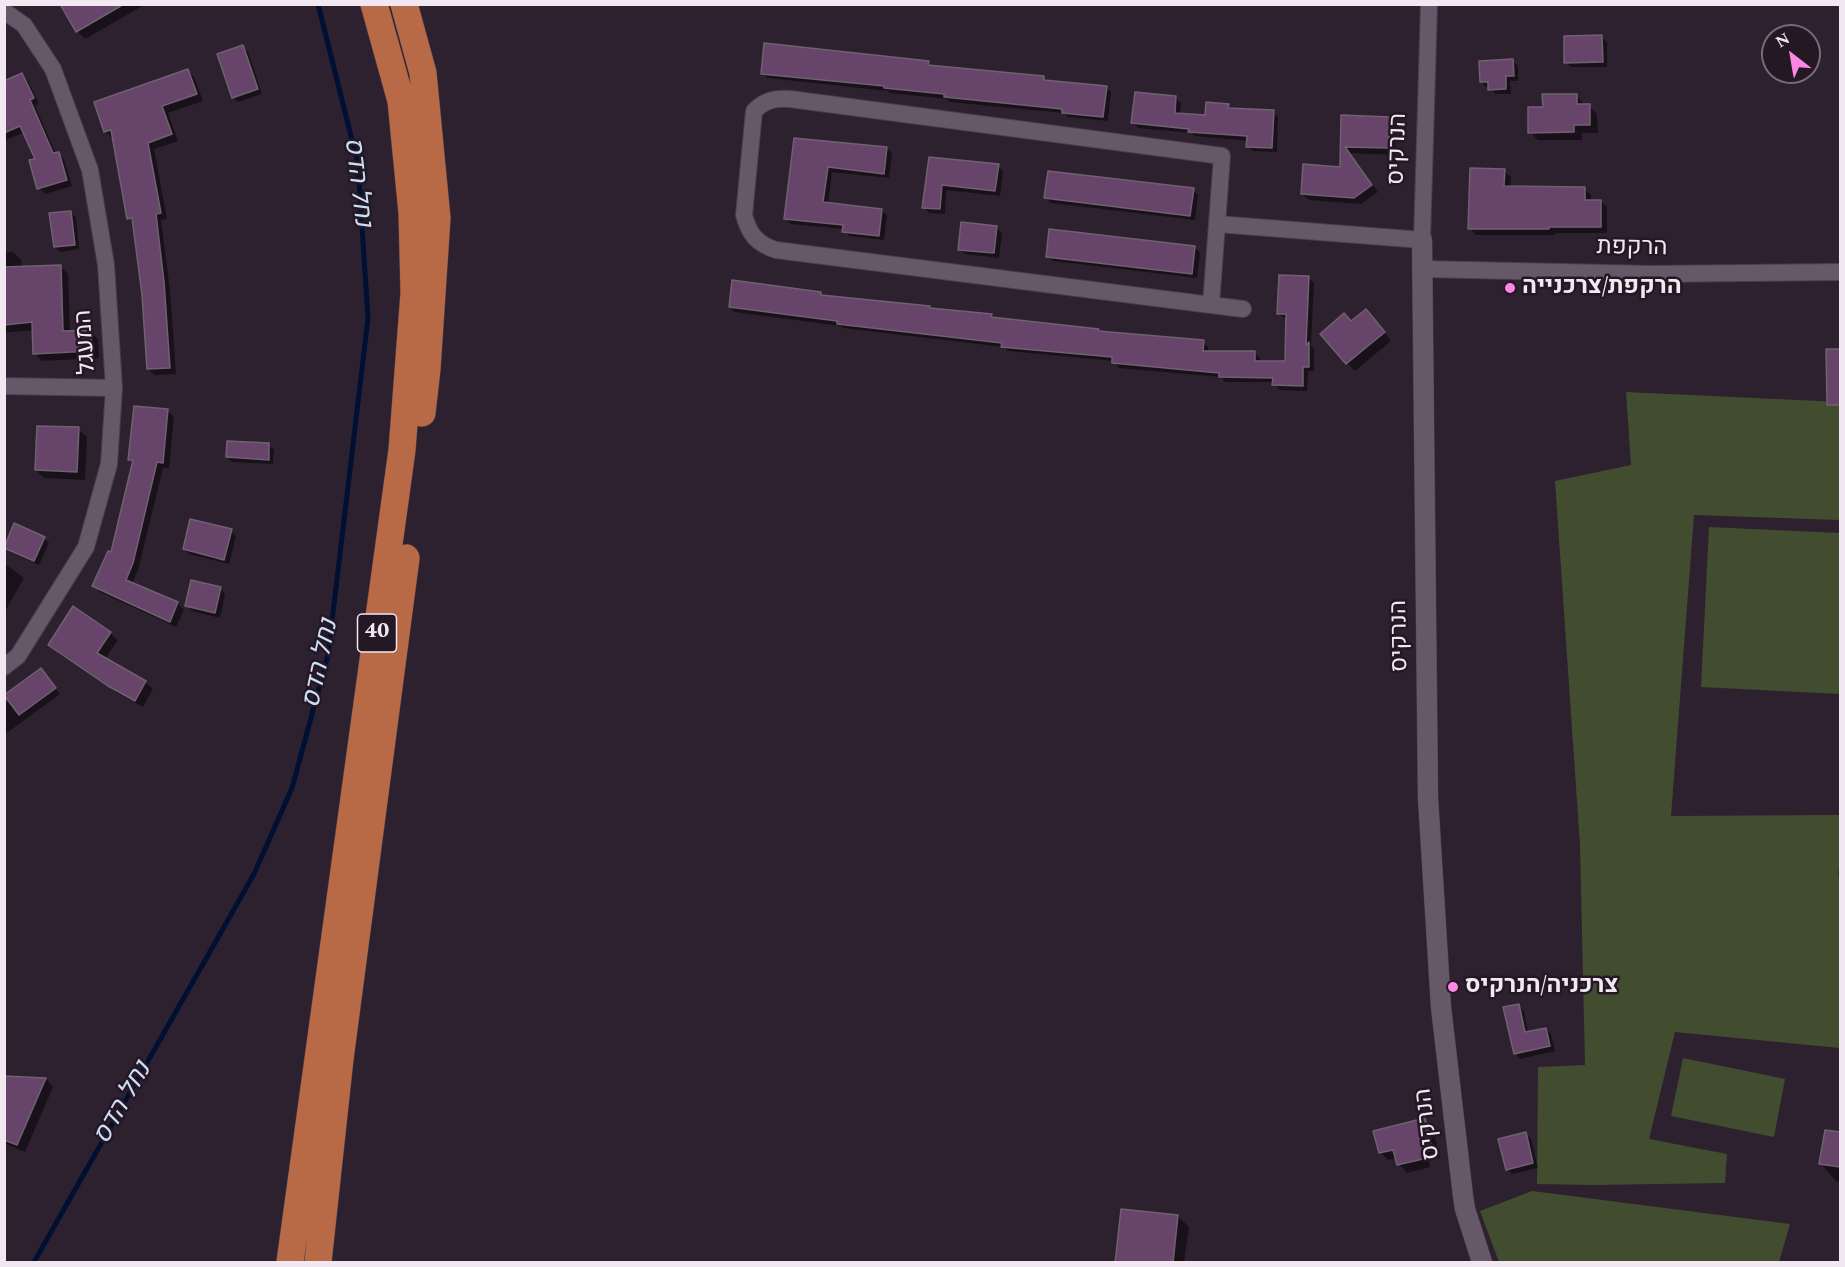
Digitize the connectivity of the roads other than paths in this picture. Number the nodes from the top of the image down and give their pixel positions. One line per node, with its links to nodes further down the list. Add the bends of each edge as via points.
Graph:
1 (374, 4): 14 (highway, 40, via 401,101 412,213 414,292 402,450)
2 (405, 4): 15 (highway, 40, via 423,73 437,218 427,369)
3 (1429, 4): 6 (street, הנרקיס)
4 (4, 11): 12 (street, המעגל, via 24,25 53,69 90,170 106,265)
5 (1217, 224): 6 (street); 9 (street); 9 (street, via 1222,156 790,99 777,98 754,111 744,215 753,237 763,245 776,250)
6 (1422, 240): 7 (street, הנרקיס)
7 (1423, 269): 8 (street, הרקפת, via 1652,274); 16 (street, הנרקיס, via 1430,821 1441,1007 1464,1209)
8 (1840, 272)
9 (1211, 304): 10 (street)
10 (1243, 309)
11 (4, 386): 12 (street)
12 (114, 388): 13 (street, המעגל, via 109,464 86,547 18,656)
13 (4, 667)
14 (290, 1263)
15 (318, 1263)
16 (1482, 1263)

